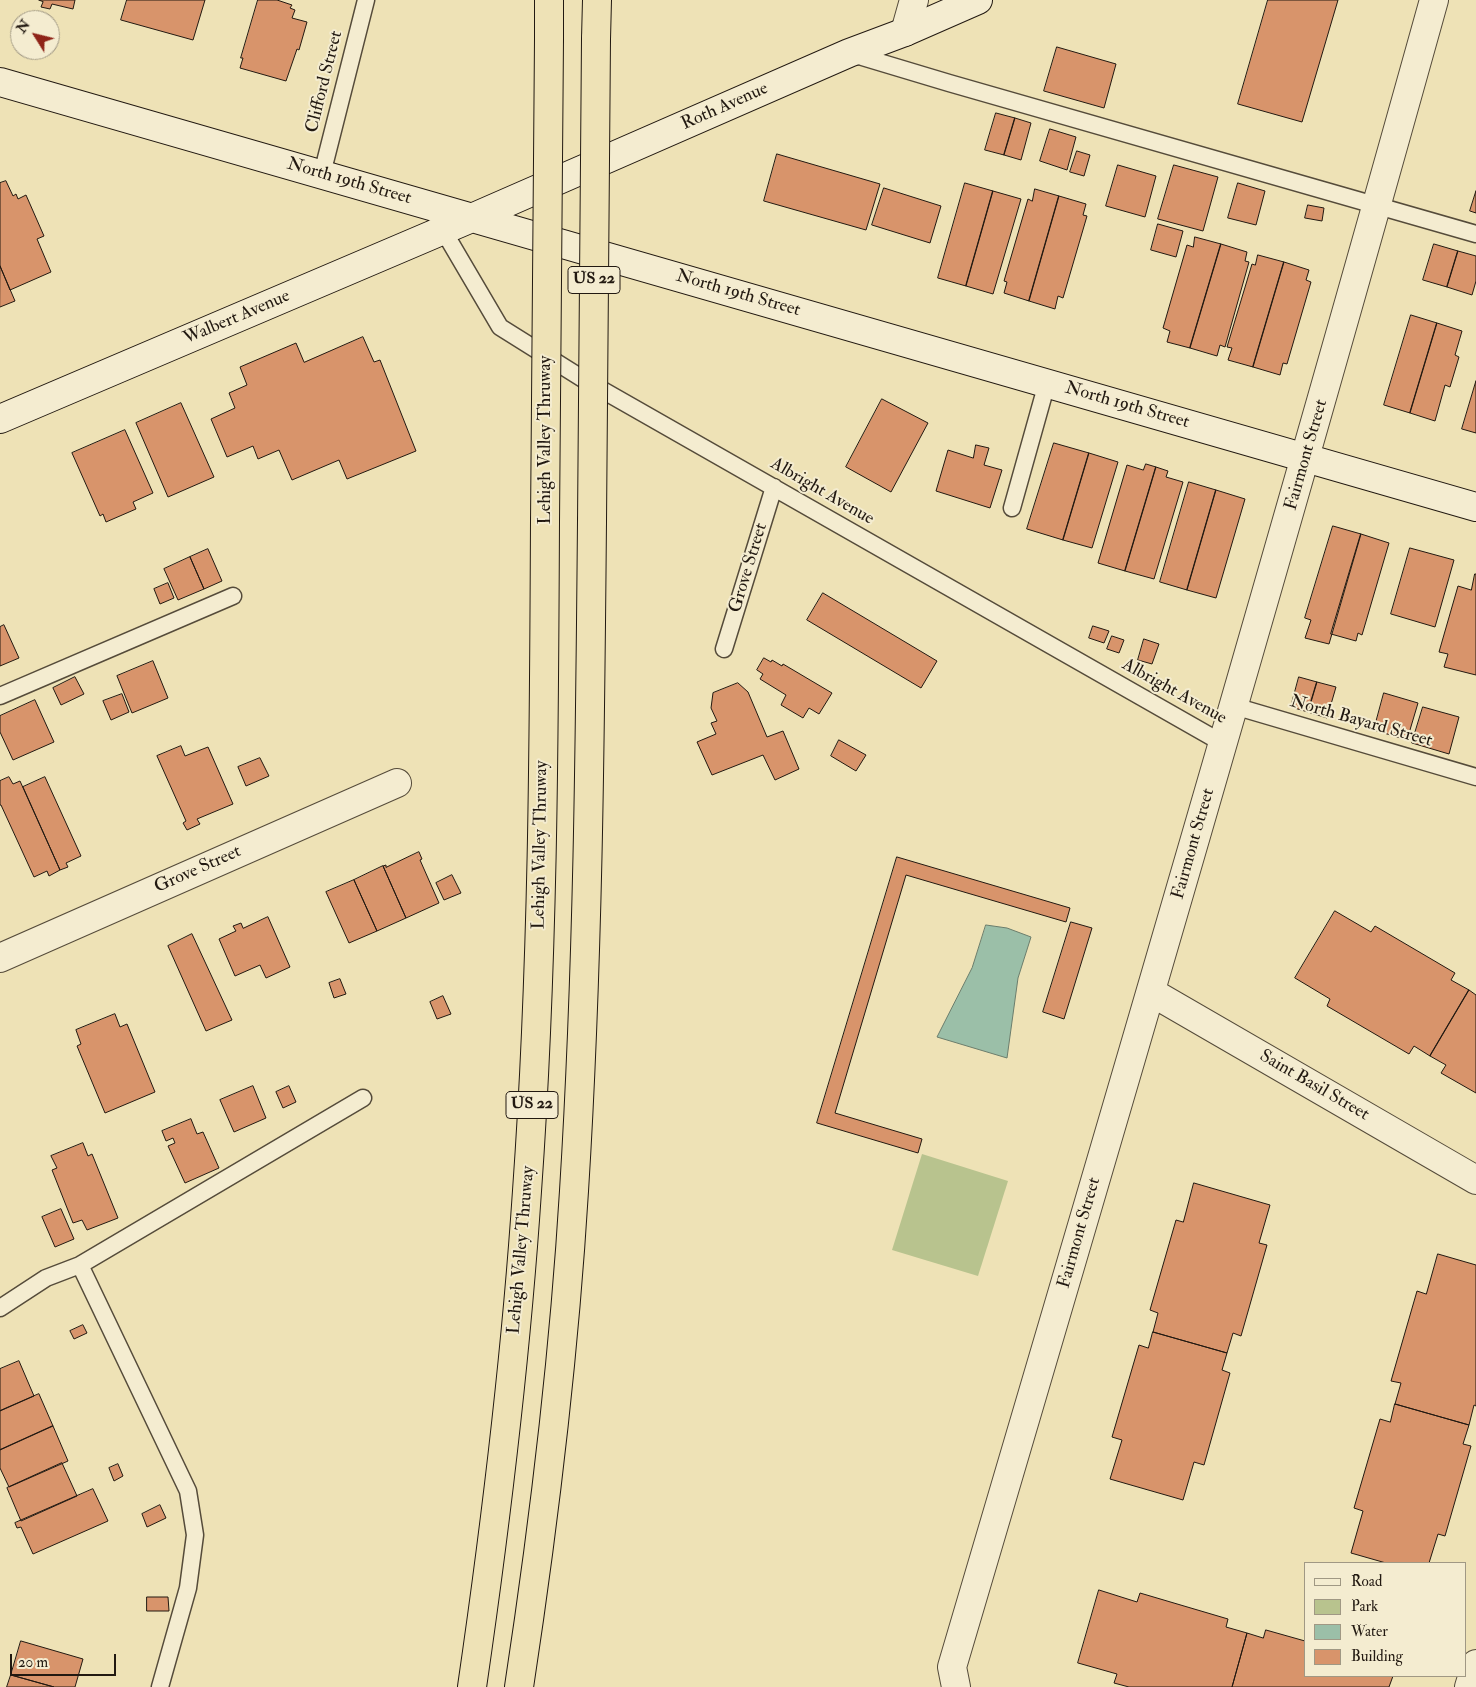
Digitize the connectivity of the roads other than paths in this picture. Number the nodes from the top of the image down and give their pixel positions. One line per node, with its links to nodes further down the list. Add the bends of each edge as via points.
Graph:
1 (366, 0): 10 (lane, Clifford Street)
2 (549, 0): 36 (highway, Lehigh Valley Thruway / US 22, bridge, via 543,798 537,997 528,1190 510,1384)
3 (597, 0): 37 (highway, US 22, bridge, via 589,827 584,999 575,1184 557,1389 535,1584)
4 (914, 0): 7 (street)
5 (978, 0): 7 (street, Roth Avenue)
6 (1434, 0): 11 (street, Fairmont Street)
7 (904, 32): 8 (street, Roth Avenue)
8 (849, 53): 11 (lane); 12 (street, Roth Avenue)
9 (0, 82): 10 (street, North 19th Street)
10 (322, 174): 12 (street, North 19th Street)
11 (1377, 206): 14 (lane); 17 (street, Fairmont Street)
12 (474, 217): 13 (street, Walbert Avenue); 15 (street, North 19th Street)
13 (444, 230): 16 (street, Walbert Avenue); 18 (lane, Albright Avenue, via 500,326 583,379)
14 (1476, 234)
15 (1047, 383): 17 (street, North 19th Street); 20 (lane)
16 (0, 419)
17 (1306, 458): 19 (street, North 19th Street); 24 (street, Fairmont Street)
18 (774, 487): 22 (lane, Grove Street); 25 (lane, Albright Avenue)
19 (1476, 507)
20 (1012, 508)
21 (233, 596): 23 (lane)
22 (724, 649)
23 (0, 696)
24 (1234, 706): 25 (street, Fairmont Street); 26 (lane, North Bayard Street)
25 (1224, 744): 29 (street, Fairmont Street)
26 (1476, 776)
27 (396, 782): 28 (street, Grove Street)
28 (0, 958)
29 (1151, 992): 31 (street, Saint Basil Street); 38 (street, Fairmont Street, via 952,1667)
30 (363, 1098): 32 (lane)
31 (1476, 1180)
32 (80, 1265): 33 (lane, via 46,1278); 35 (lane, via 188,1491 195,1534 188,1588)
33 (0, 1308)
34 (1476, 1664): 39 (street)
35 (160, 1687)
36 (472, 1687)
37 (519, 1687)
38 (956, 1687)
39 (1469, 1687)

